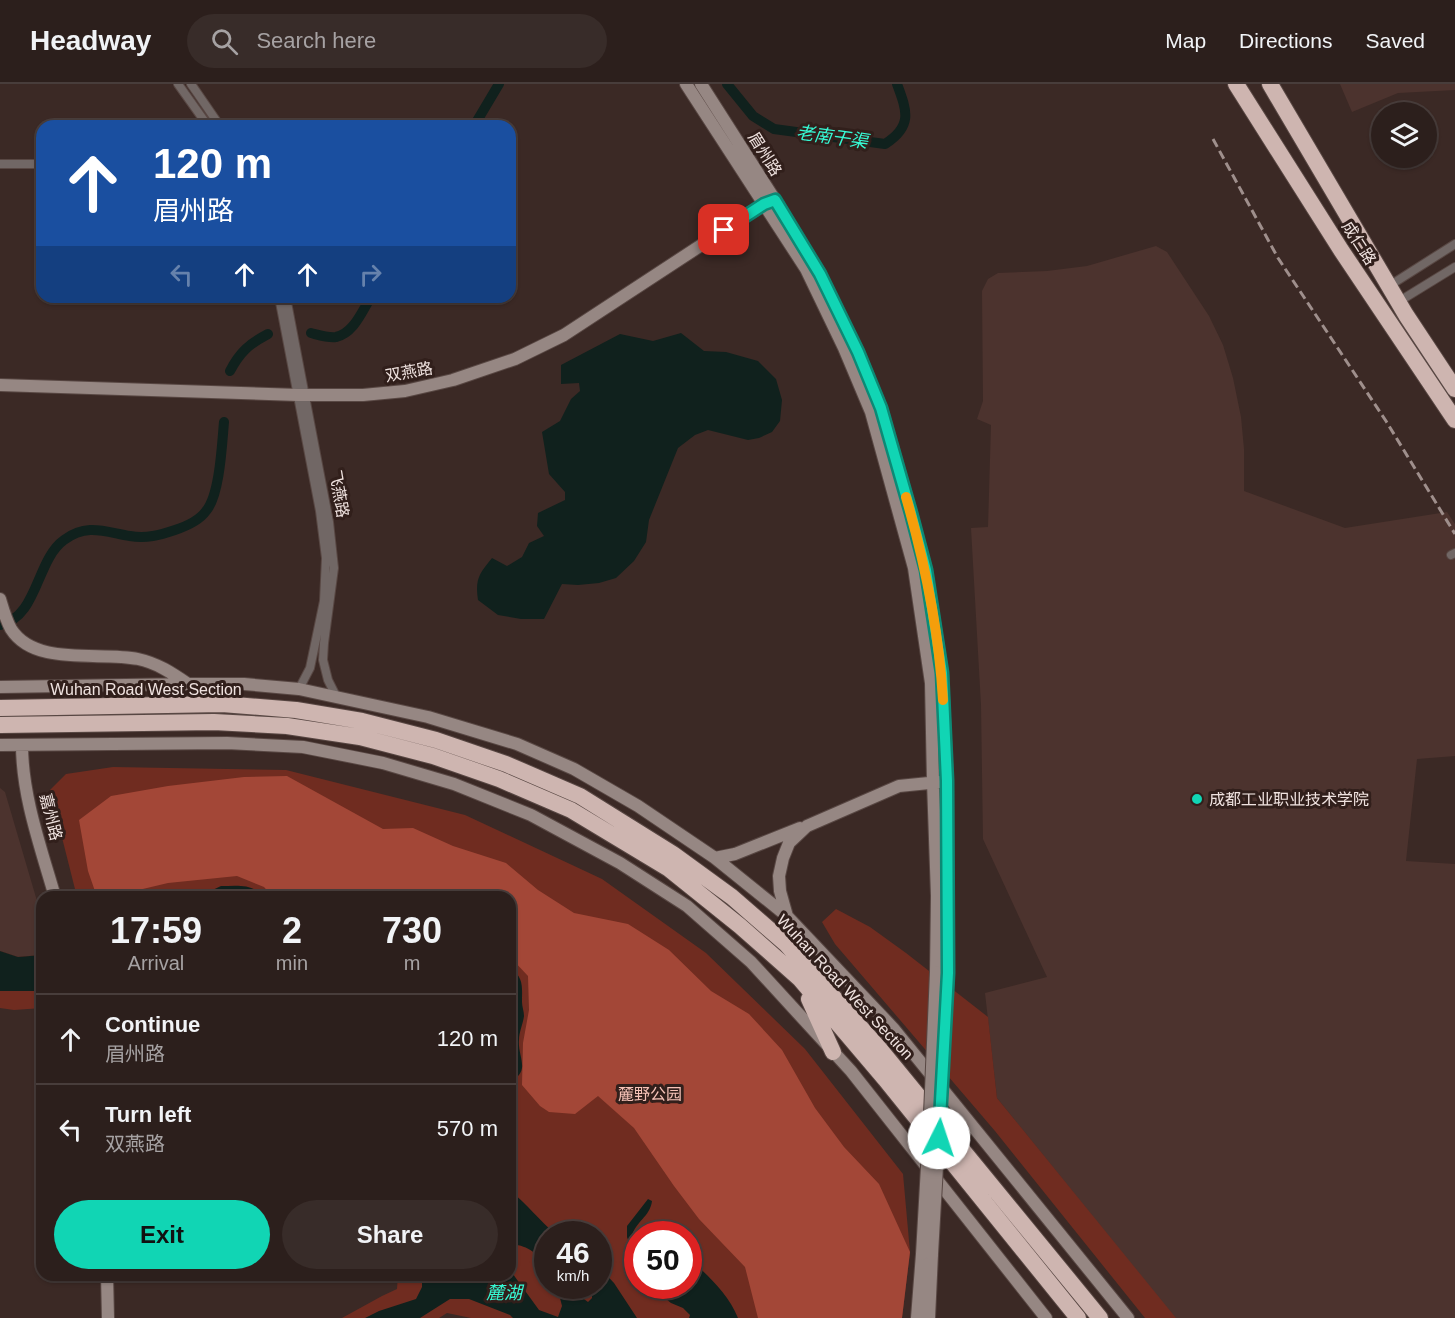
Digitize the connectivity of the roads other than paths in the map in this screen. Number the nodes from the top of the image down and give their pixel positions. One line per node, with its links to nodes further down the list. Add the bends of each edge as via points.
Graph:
1 (178, 84): 7 (street)
2 (191, 84): 8 (street)
3 (686, 84): 11 (main road)
4 (701, 84): 11 (main road, 眉州路)
5 (1236, 84): 21 (highway, 成仁路)
6 (1270, 84): 14 (highway, 成仁路)
7 (204, 120)
8 (216, 120)
9 (0, 164): 10 (street)
10 (36, 164)
11 (770, 202): 20 (main road, 双燕路, via 564,335 515,359 405,391); 31 (main road, 眉州路, via 820,274 881,408 926,570 942,673); 32 (main road, via 844,348 871,412 914,568 931,683)
12 (1455, 244): 14 (street)
13 (1455, 267): 15 (street)
14 (1389, 285): 15 (highway, 成仁路)
15 (1398, 302): 19 (highway, 成仁路)
16 (280, 303): 20 (street, 飞燕路)
17 (287, 303): 20 (street, 飞燕路)
18 (0, 385): 20 (main road, 双燕路)
19 (1455, 389)
20 (301, 395): 25 (street, 飞燕路, via 326,558 324,602 310,668); 26 (street, 飞燕路, via 329,522 334,568 323,660)
21 (1455, 420)
22 (0, 599): 23 (main road, via 12,631 31,647 59,655 113,656 151,662)
23 (188, 684): 24 (main road); 25 (main road)
24 (0, 687)
25 (299, 689): 26 (main road)
26 (336, 696): 34 (main road, via 428,717 517,744 574,769)
27 (0, 708): 47 (highway, Wuhan Road West Section, via 222,704 307,712 436,740 506,764 580,796 673,854 732,897 786,944 879,1048)
28 (0, 725): 38 (highway, Wuhan Road West Section, via 214,722 286,726 360,737 433,756 571,810 669,868)
29 (0, 745): 30 (main road)
30 (22, 745): 35 (main road, 嘉州路, via 27,792); 39 (main road, via 227,743 303,747 454,784 531,815 620,863 687,906 751,962)
31 (947, 781): 32 (main road); 37 (main road, 眉州路)
32 (933, 782): 33 (main road, via 899,786); 37 (main road)
33 (807, 826): 34 (main road); 36 (main road, via 789,843 779,876)
34 (716, 858): 36 (main road)
35 (53, 891)
36 (787, 916): 48 (main road, via 893,1028)
37 (942, 972): 40 (main road, bridge)
38 (800, 980): 39 (highway); 46 (highway, Wuhan Road West Section)
39 (833, 1052): 45 (main road)
40 (927, 1254): 43 (main road); 44 (main road)
41 (107, 1281): 42 (main road)
42 (108, 1318)
43 (917, 1318)
44 (929, 1318)
45 (1046, 1318)
46 (1078, 1318)
47 (1100, 1318)
48 (1128, 1318)

